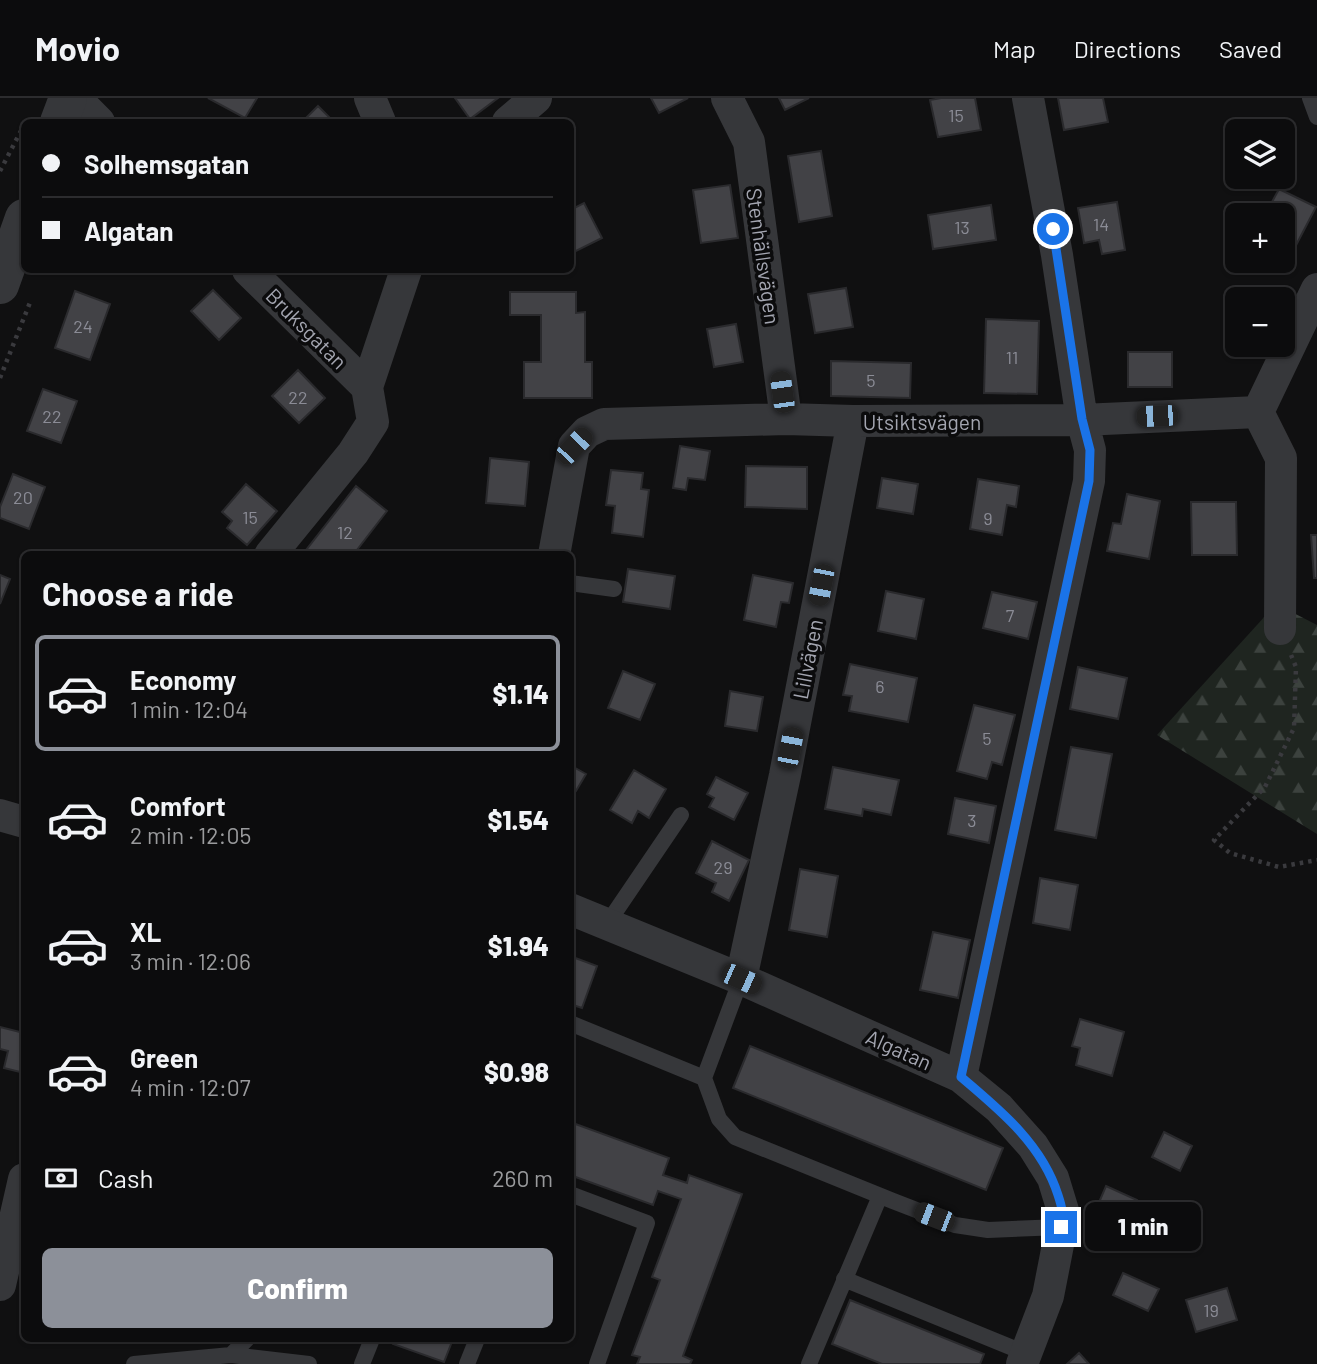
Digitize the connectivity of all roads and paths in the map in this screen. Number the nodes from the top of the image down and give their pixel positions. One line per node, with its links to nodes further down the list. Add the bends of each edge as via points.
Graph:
1 (68, 98): 9 (street)
2 (75, 98): 10 (street)
3 (370, 98): 11 (street)
4 (536, 98): 12 (street)
5 (727, 98): 23 (street, Stenhällsvägen, via 749,142)
6 (1028, 98): 24 (street, via 1058,255)
7 (1310, 98): 8 (lane)
8 (1317, 117)
9 (60, 119)
10 (96, 119)
11 (379, 119)
12 (512, 119)
13 (21, 131): 14 (path)
14 (0, 171)
15 (21, 248): 18 (street)
16 (251, 273): 21 (street, Bruksgatan)
17 (405, 273): 21 (street)
18 (17, 289): 20 (path)
19 (1317, 289): 22 (street)
20 (0, 377)
21 (367, 387): 26 (street, via 373,422)
22 (1258, 412): 24 (street, Utsiktsvägen); 30 (street, via 1281,458)
23 (786, 419): 25 (street, Utsiktsvägen); 27 (street, Utsiktsvägen, via 604,424 587,432 574,446)
24 (1082, 419): 25 (street, Utsiktsvägen); 39 (street, via 1090,450 1089,481)
25 (853, 421): 37 (street, Lillvägen)
26 (273, 551)
27 (555, 551)
28 (574, 584): 29 (lane)
29 (614, 589)
30 (1280, 629): 34 (path, via 1296,667 1294,728 1265,787 1214,840 1230,853 1279,867)
31 (0, 816): 33 (street)
32 (681, 816): 36 (lane)
33 (21, 821)
34 (1317, 860)
35 (574, 911): 36 (street, Algatan)
36 (607, 924): 37 (street, Algatan)
37 (741, 979): 39 (street, Algatan); 40 (lane)
38 (574, 1025): 40 (lane)
39 (961, 1077): 44 (street, Algatan, via 999,1108 1033,1146 1053,1178 1064,1214)
40 (704, 1078): 43 (lane, via 719,1119 735,1137)
41 (21, 1192): 46 (street)
42 (574, 1196): 56 (lane, via 647,1223)
43 (880, 1196): 44 (lane, via 955,1225 988,1230); 45 (lane)
44 (1061, 1227): 51 (street, Algatan, via 1048,1296)
45 (844, 1279): 51 (lane); 57 (lane)
46 (0, 1285)
47 (244, 1342): 50 (lane)
48 (371, 1342): 54 (lane)
49 (476, 1342): 55 (lane)
50 (231, 1355): 52 (lane); 53 (lane)
51 (1024, 1359)
52 (134, 1364)
53 (309, 1364)
54 (362, 1364)
55 (467, 1364)
56 (597, 1364)
57 (809, 1364)

